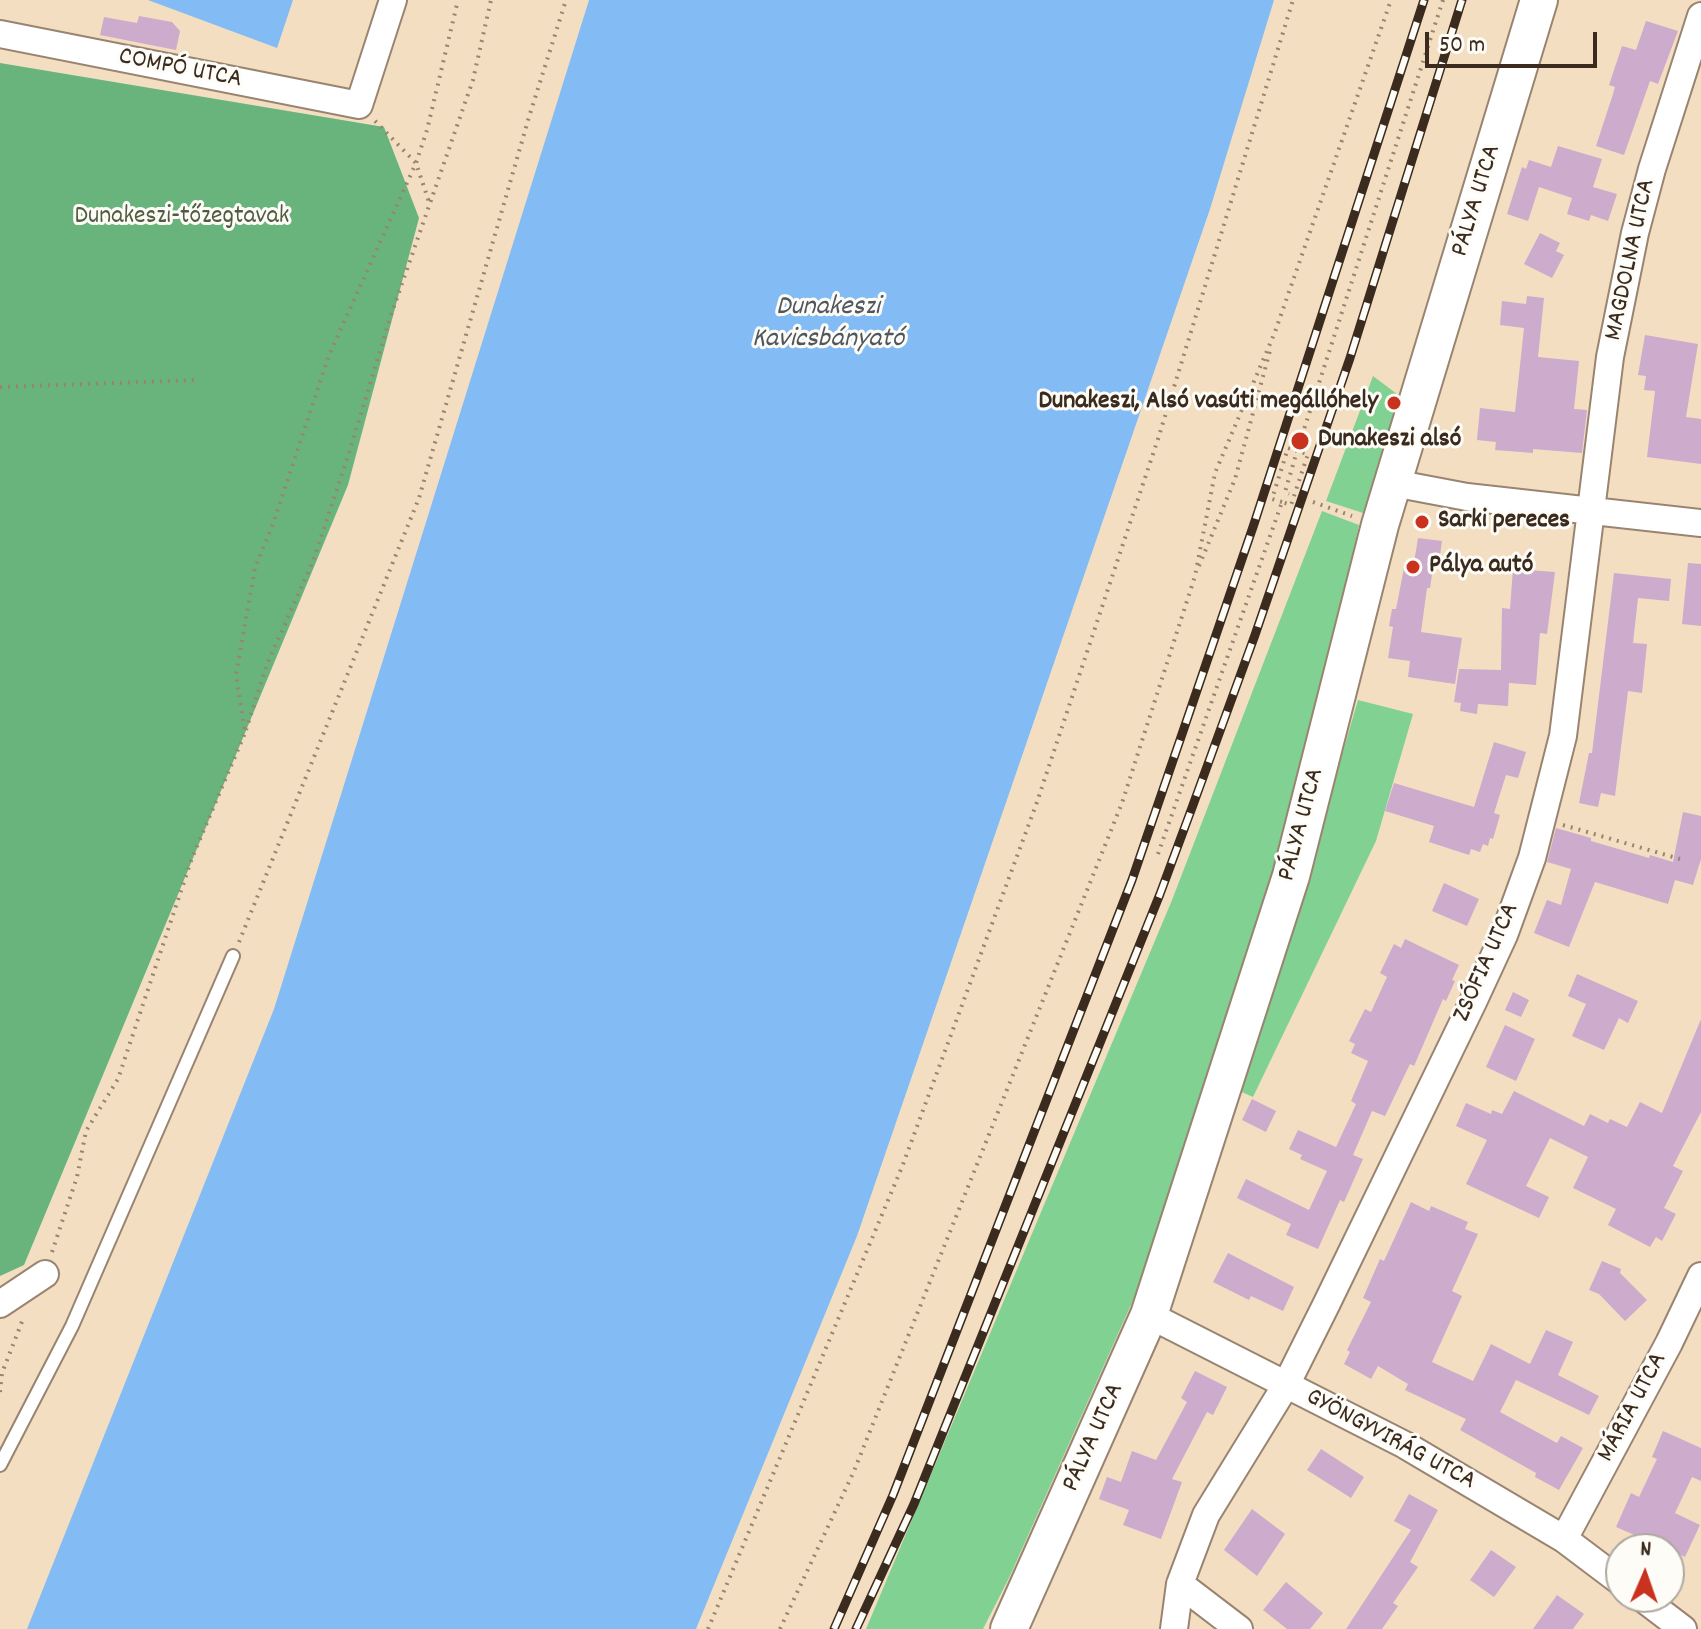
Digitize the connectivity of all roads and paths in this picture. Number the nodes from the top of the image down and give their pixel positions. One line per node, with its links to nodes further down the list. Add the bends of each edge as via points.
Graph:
1 (393, 0): 11 (street)
2 (458, 0): 12 (path)
3 (491, 0): 13 (path, via 473,80)
4 (566, 0): 30 (path, via 419,498)
5 (1293, 0): 42 (path, via 1158,439 1036,805 902,1167)
6 (1391, 0): 14 (path)
7 (1443, 0): 17 (path)
8 (1539, 0): 18 (street, PÁLYA UTCA)
9 (1701, 16): 22 (street, MAGDOLNA UTCA, via 1635,233 1610,357)
10 (0, 34): 11 (street, COMPÓ UTCA)
11 (359, 105): 12 (path)
12 (416, 163): 13 (path); 26 (path, via 329,355 255,568 236,675)
13 (430, 205): 26 (path, via 313,561 267,664)
14 (1275, 332): 25 (path, via 1235,479); 25 (path, via 1215,473)
15 (199, 380): 16 (path)
16 (0, 387)
17 (1297, 451): 19 (path, via 1285,492); 20 (path, via 1288,448 1272,499); 20 (path, via 1308,454 1291,505)
18 (1393, 483): 22 (street); 34 (street, PÁLYA UTCA, via 1291,876)
19 (1289, 494)
20 (1282, 502): 28 (path)
21 (1313, 502): 23 (path)
22 (1592, 510): 24 (street); 27 (street, ZSÓFIA UTCA, via 1563,736)
23 (1347, 514)
24 (1701, 523)
25 (1195, 576): 43 (path, via 1122,803 854,1471)
26 (245, 733): 31 (path, via 192,858 118,1079 86,1131 77,1177)
27 (1543, 819): 29 (path); 35 (street, ZSÓFIA UTCA, via 1504,935)
28 (1158, 854)
29 (1680, 859)
30 (233, 956): 37 (lane, via 72,1326)
31 (45, 1274): 33 (street)
32 (1701, 1276): 38 (street, MÁRIA UTCA)
33 (9, 1304): 36 (path)
34 (1149, 1315): 35 (street, GYÖNGYVIRÁG UTCA); 44 (street, PÁLYA UTCA)
35 (1286, 1385): 38 (street, GYÖNGYVIRÁG UTCA, via 1405,1445); 40 (street, ZSÓFIA UTCA, via 1206,1515)
36 (0, 1392)
37 (0, 1465)
38 (1564, 1539): 39 (street, GYÖNGYVIRÁG UTCA)
39 (1605, 1570)
40 (1180, 1584): 45 (street, ZSÓFIA UTCA); 46 (street)
41 (1662, 1613): 47 (street)
42 (708, 1629)
43 (780, 1629)
44 (1009, 1629)
45 (1174, 1629)
46 (1239, 1629)
47 (1683, 1629)

